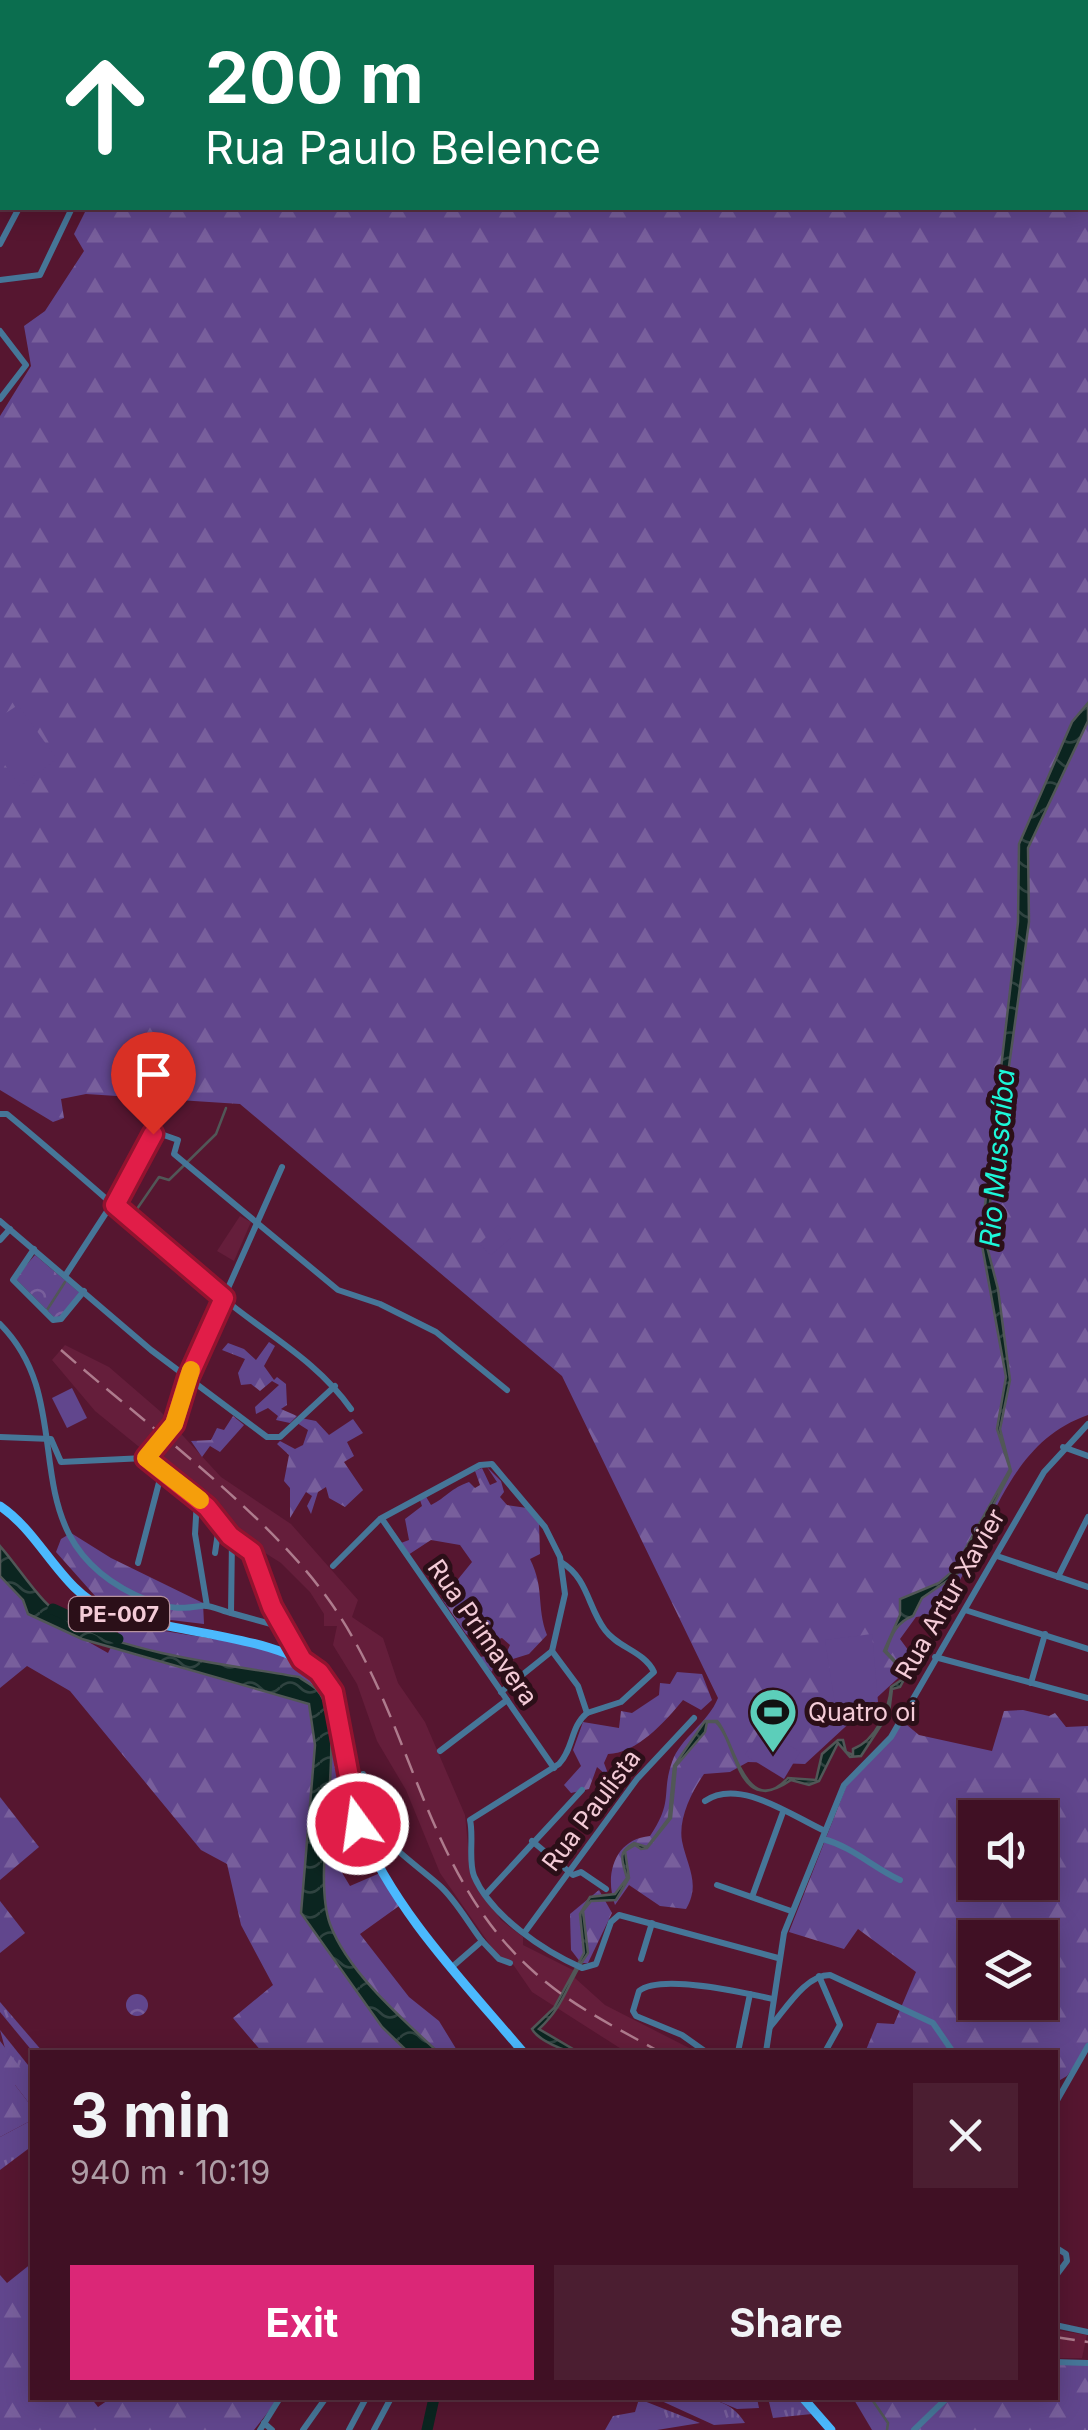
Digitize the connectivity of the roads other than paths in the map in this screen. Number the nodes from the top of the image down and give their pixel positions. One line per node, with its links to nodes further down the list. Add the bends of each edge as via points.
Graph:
1 (18, 210): 3 (street)
2 (71, 210): 6 (street, via 41,274)
3 (11, 221): 4 (street); 5 (street)
4 (0, 222)
5 (0, 244)
6 (0, 280)
7 (0, 331): 8 (street, via 26,365)
8 (0, 399)
9 (1, 1113): 11 (street)
10 (282, 1166): 13 (street)
11 (115, 1205): 13 (street, via 155,1132 180,1141 174,1154); 17 (street); 19 (street)
12 (0, 1222): 14 (street)
13 (256, 1223): 19 (street); 23 (street, via 344,1294 436,1332)
14 (10, 1229): 15 (street); 16 (street)
15 (0, 1240)
16 (34, 1250): 17 (street); 18 (street, via 12,1280 39,1309 61,1319)
17 (65, 1276): 18 (street)
18 (84, 1291): 21 (street)
19 (224, 1298): 21 (street); 22 (street)
20 (0, 1324): 27 (street, via 33,1376)
21 (188, 1378): 22 (street, via 273,1440); 29 (street, via 174,1424)
22 (335, 1386): 24 (street)
23 (506, 1390)
24 (350, 1409)
25 (1088, 1424): 28 (street, Rua Artur Xavier)
26 (0, 1437): 27 (street)
27 (44, 1437): 29 (street, via 53,1440 60,1462); 45 (street, via 52,1505 84,1557 146,1600 182,1610)
28 (1063, 1447): 30 (street); 39 (street, Rua Artur Xavier)
29 (147, 1456): 31 (street)
30 (1088, 1456)
31 (162, 1472): 32 (street); 41 (street)
32 (197, 1498): 36 (street); 45 (street, via 195,1534)
33 (0, 1506): 53 (main road, PE-007, via 73,1585 109,1611)
34 (382, 1518): 40 (street, via 492,1464 545,1527); 42 (street); 55 (street, Rua Primavera)
35 (1088, 1518): 43 (street)
36 (220, 1524): 37 (street); 38 (street)
37 (232, 1538): 47 (street); 48 (street, via 252,1552)
38 (214, 1552)
39 (997, 1556): 43 (street); 46 (street, Rua Artur Xavier)
40 (561, 1562): 51 (street, via 565,1596); 58 (street, via 583,1585 607,1632 653,1668 649,1680 621,1702)
41 (138, 1563)
42 (333, 1566)
43 (1058, 1577): 44 (street)
44 (1088, 1587)
45 (208, 1606): 47 (street)
46 (965, 1610): 49 (street); 52 (street, Rua Artur Xavier)
47 (230, 1613): 48 (street)
48 (284, 1628): 53 (street)
49 (1045, 1634): 50 (street); 54 (street)
50 (1088, 1648)
51 (552, 1651): 55 (street); 58 (street, via 578,1686)
52 (936, 1656): 54 (street); 67 (street, Rua Artur Xavier, via 887,1742 844,1785)
53 (302, 1660): 83 (main road, via 333,1692 358,1824 411,1919)
54 (1031, 1682): 56 (street)
55 (501, 1692): 57 (street, Rua Primavera)
56 (1088, 1698)
57 (507, 1700): 60 (street); 61 (street, Rua Primavera)
58 (587, 1713): 61 (street)
59 (694, 1718): 70 (street, Rua Paulista)
60 (440, 1751)
61 (554, 1768): 74 (street, via 470,1820 473,1870)
62 (363, 1774): 69 (street, via 366,1804)
63 (386, 1790): 69 (street, via 378,1816)
64 (582, 1790): 68 (street)
65 (705, 1801): 66 (street, via 718,1792 741,1793)
66 (783, 1812): 67 (street); 75 (street)
67 (824, 1835): 71 (street); 76 (street, Rua Artur Xavier)
68 (532, 1840): 70 (street); 74 (street)
69 (394, 1849): 79 (street, via 441,1886)
70 (569, 1871): 73 (street); 78 (street, Rua Paulista)
71 (900, 1880)
72 (717, 1885): 75 (street)
73 (606, 1889)
74 (487, 1893): 78 (street)
75 (752, 1897): 76 (street)
76 (791, 1911): 80 (street, Rua Artur Xavier)
77 (652, 1922): 78 (street, via 619,1915 596,1964 576,1966); 80 (street); 81 (street)
78 (525, 1932)
79 (482, 1941): 82 (street); 83 (street)
80 (778, 1958): 86 (street, Rua Artur Xavier)
81 (641, 1959)
82 (510, 1963)
83 (452, 1967): 89 (main road)
84 (819, 1976): 87 (street); 93 (street, via 843,2034); 94 (street, via 916,2012)
85 (750, 1994): 86 (street); 90 (street, via 649,1984 639,1991 636,2016); 91 (street)
86 (773, 1999): 87 (street, Rua Artur Xavier)
87 (769, 2028): 92 (street, Rua Artur Xavier)
88 (1088, 2046): 95 (street)
89 (521, 2050)
90 (703, 2050)
91 (738, 2050)
92 (766, 2050)
93 (828, 2050)
94 (952, 2050)
95 (1058, 2099)
96 (1058, 2249): 97 (street, via 1068,2261)
97 (1058, 2273)
98 (1058, 2326): 99 (street)
99 (1088, 2332)
100 (1058, 2362): 101 (street)
101 (1088, 2363)
102 (279, 2400): 108 (street)
103 (325, 2400): 110 (street)
104 (365, 2400): 111 (street)
105 (390, 2400): 112 (street)
106 (805, 2400): 113 (main road)
107 (945, 2400): 114 (street)
108 (262, 2427): 109 (street)
109 (272, 2430)
110 (303, 2430)
111 (349, 2430)
112 (374, 2430)
113 (830, 2430)
114 (914, 2430)

